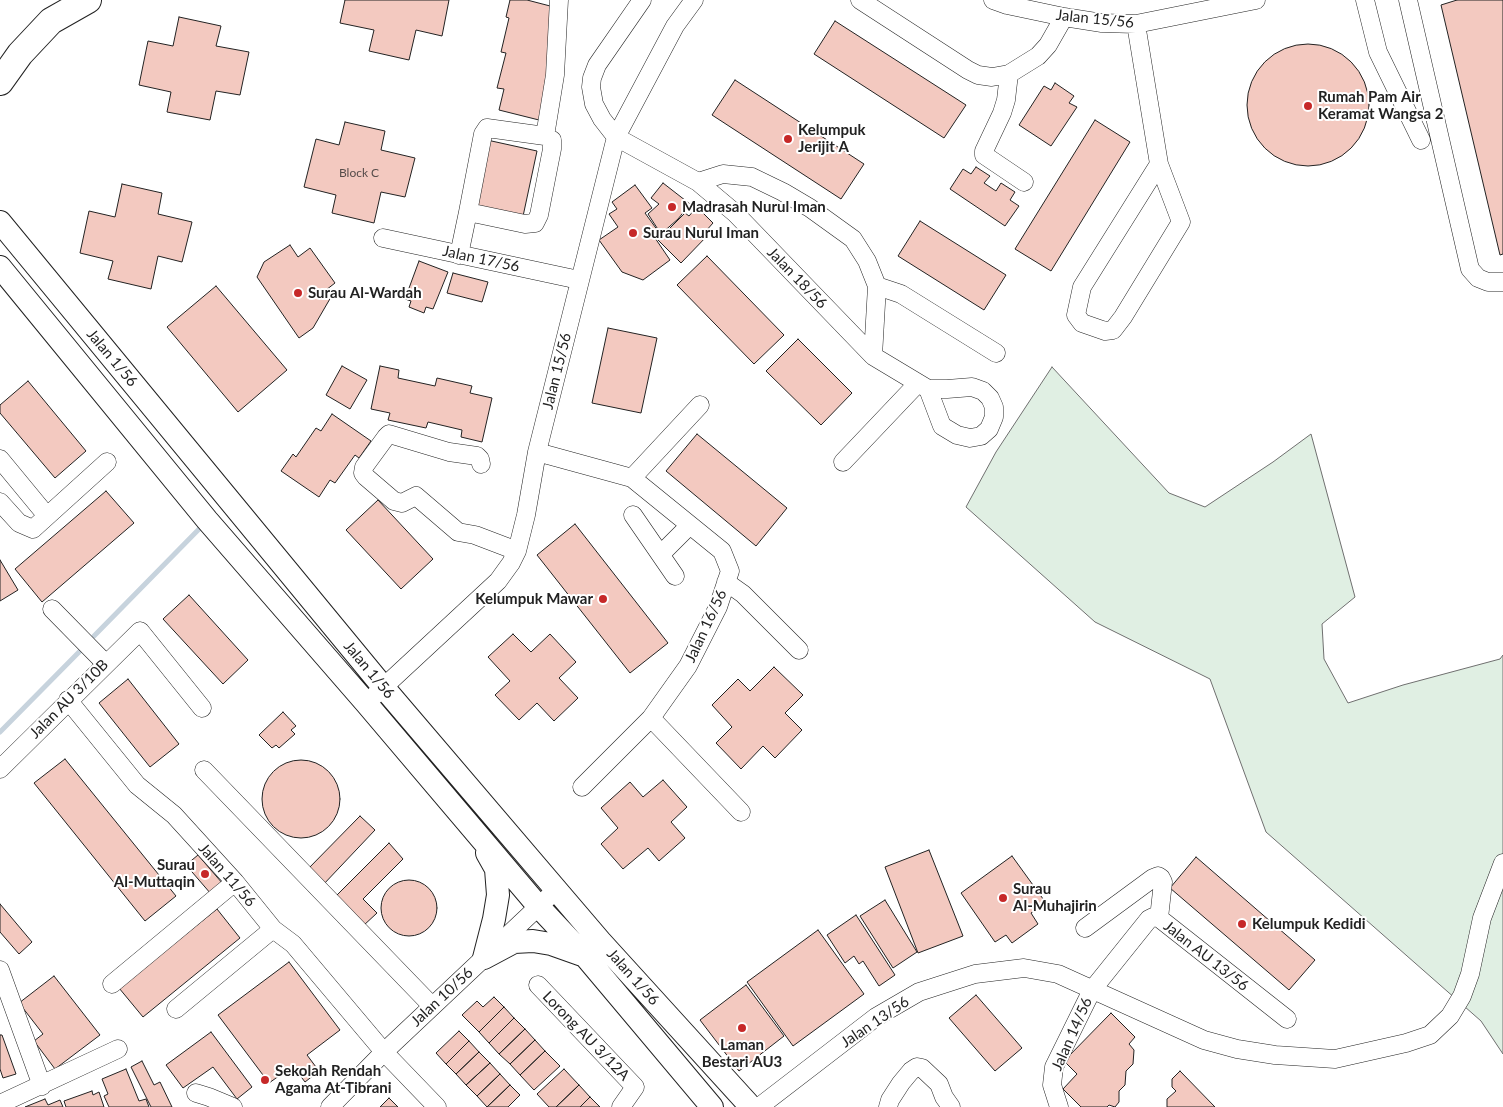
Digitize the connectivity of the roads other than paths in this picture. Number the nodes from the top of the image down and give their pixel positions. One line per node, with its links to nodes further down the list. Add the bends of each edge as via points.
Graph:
1 (88, 0): 13 (highway, via 51,22 20,54)
2 (559, 0): 14 (street, via 555,76)
3 (642, 0): 15 (street, via 592,78 594,104)
4 (694, 0): 15 (street, Jalan 15/56, via 675,26)
5 (860, 0): 12 (street, via 978,75)
6 (993, 0): 10 (street, Jalan 15/56)
7 (1256, 0): 11 (street, Jalan 15/56)
8 (1365, 0): 16 (street, via 1378,52)
9 (1408, 0): 26 (street, via 1470,269 1478,278 1488,282)
10 (1064, 17): 11 (street, Jalan 15/56); 12 (street, via 1038,56)
11 (1136, 24): 17 (street)
12 (1009, 74): 19 (street, via 1002,113 984,155)
13 (0, 82)
14 (545, 136): 20 (street, via 488,128 484,134); 20 (street, via 552,140 552,149 535,223 525,224)
15 (616, 136): 18 (street, Jalan 18/56); 25 (street, Jalan 15/56)
16 (1421, 140)
17 (1159, 164): 17 (street, via 1082,286 1076,315 1082,323 1105,331 1113,330 1181,222)
18 (698, 182): 27 (street, via 723,174 752,177 783,192 853,239); 29 (street, Jalan 18/56, via 735,213)
19 (1024, 182)
20 (468, 212): 23 (street)
21 (0, 222): 48 (main road, Jalan 1/56)
22 (382, 238): 23 (street, Jalan 17/56)
23 (460, 255): 25 (street, Jalan 17/56)
24 (0, 267): 50 (main road, Jalan 1/56, via 207,520)
25 (579, 280): 31 (street, Jalan 15/56)
26 (1503, 282)
27 (877, 286): 28 (street, via 901,294); 29 (street)
28 (996, 353)
29 (873, 356): 34 (street, Jalan 18/56, via 923,386)
30 (700, 405): 36 (street)
31 (537, 452): 36 (street, Jalan 16/56); 41 (street, Jalan 15/56)
32 (0, 459): 39 (street)
33 (107, 462): 39 (street)
34 (843, 462)
35 (481, 464): 41 (street, via 477,456 449,452 389,434 363,473 394,501 402,503 416,496 458,532 476,535)
36 (632, 478): 40 (street, Jalan 16/56)
37 (0, 502): 39 (street, via 19,523 32,530)
38 (633, 515): 42 (street)
39 (47, 516)
40 (690, 526): 42 (street); 44 (street, Jalan 16/56, via 722,551 730,571)
41 (517, 551): 48 (street, Jalan 15/56, via 498,581)
42 (661, 554): 43 (street)
43 (675, 576)
44 (726, 582): 46 (street, via 743,594); 52 (street, Jalan 16/56, via 718,607 688,666)
45 (52, 609): 47 (street)
46 (799, 650)
47 (105, 664): 49 (street, Jalan AU 3/10B); 51 (street, Jalan AU 3/10B, via 140,631)
48 (384, 688): 50 (street, Jalan 15/56); 60 (main road, Jalan 1/56)
49 (68, 700): 53 (street, Jalan AU 3/10B); 59 (street, Jalan 11/56, via 137,785 174,815)
50 (366, 703): 57 (main road, Jalan 1/56)
51 (202, 708)
52 (651, 718): 55 (street, Jalan 16/56); 56 (street)
53 (0, 769)
54 (204, 770): 71 (street)
55 (582, 787)
56 (741, 812)
57 (479, 836): 61 (main road, Jalan 1/56); 66 (main road, via 496,870 498,895)
58 (1503, 862): 70 (street, Jalan 13/56, via 1482,918 1462,996 1450,1016 1430,1035 1406,1043 1336,1058 1275,1055 1237,1049 1204,1040)
59 (235, 882): 64 (street, Jalan 11/56); 68 (street)
60 (556, 890): 61 (street, Jalan 10/56); 84 (main road, Jalan 1/56)
61 (539, 907): 65 (main road, Jalan 1/56); 66 (street, Jalan 10/56)
62 (1159, 918): 63 (street, via 1163,882 1158,876); 70 (street, Jalan AU 13/56, via 1149,919); 73 (street, Jalan AU 13/56)
63 (1085, 928)
64 (273, 929): 72 (street); 75 (street, Jalan 11/56, via 293,944)
65 (585, 956): 66 (main road, via 534,940 514,942); 83 (main road, Jalan 1/56)
66 (484, 958): 71 (street, Jalan 10/56)
67 (0, 970): 76 (street)
68 (112, 984)
69 (538, 985): 82 (street, Lorong AU 3/12A, via 635,1088)
70 (1092, 990): 85 (street, Jalan 13/56, via 1058,974 1024,968 975,974 920,992 876,1017); 88 (street, Jalan 14/56, via 1054,1067 1052,1085)
71 (432, 1006): 75 (street, Jalan 10/56)
72 (176, 1009)
73 (1287, 1019)
74 (118, 1049): 76 (street)
75 (384, 1052): 80 (street, Jalan 10/56); 81 (street, Jalan 11/56)
76 (42, 1086): 78 (street)
77 (196, 1093): 79 (street)
78 (0, 1104)
79 (233, 1107)
80 (330, 1107)
81 (437, 1107)
82 (621, 1107)
83 (712, 1107)
84 (751, 1107)
85 (760, 1107)
86 (888, 1107): 87 (street, via 901,1083 918,1067 939,1084)
87 (951, 1107)
88 (1059, 1107)

